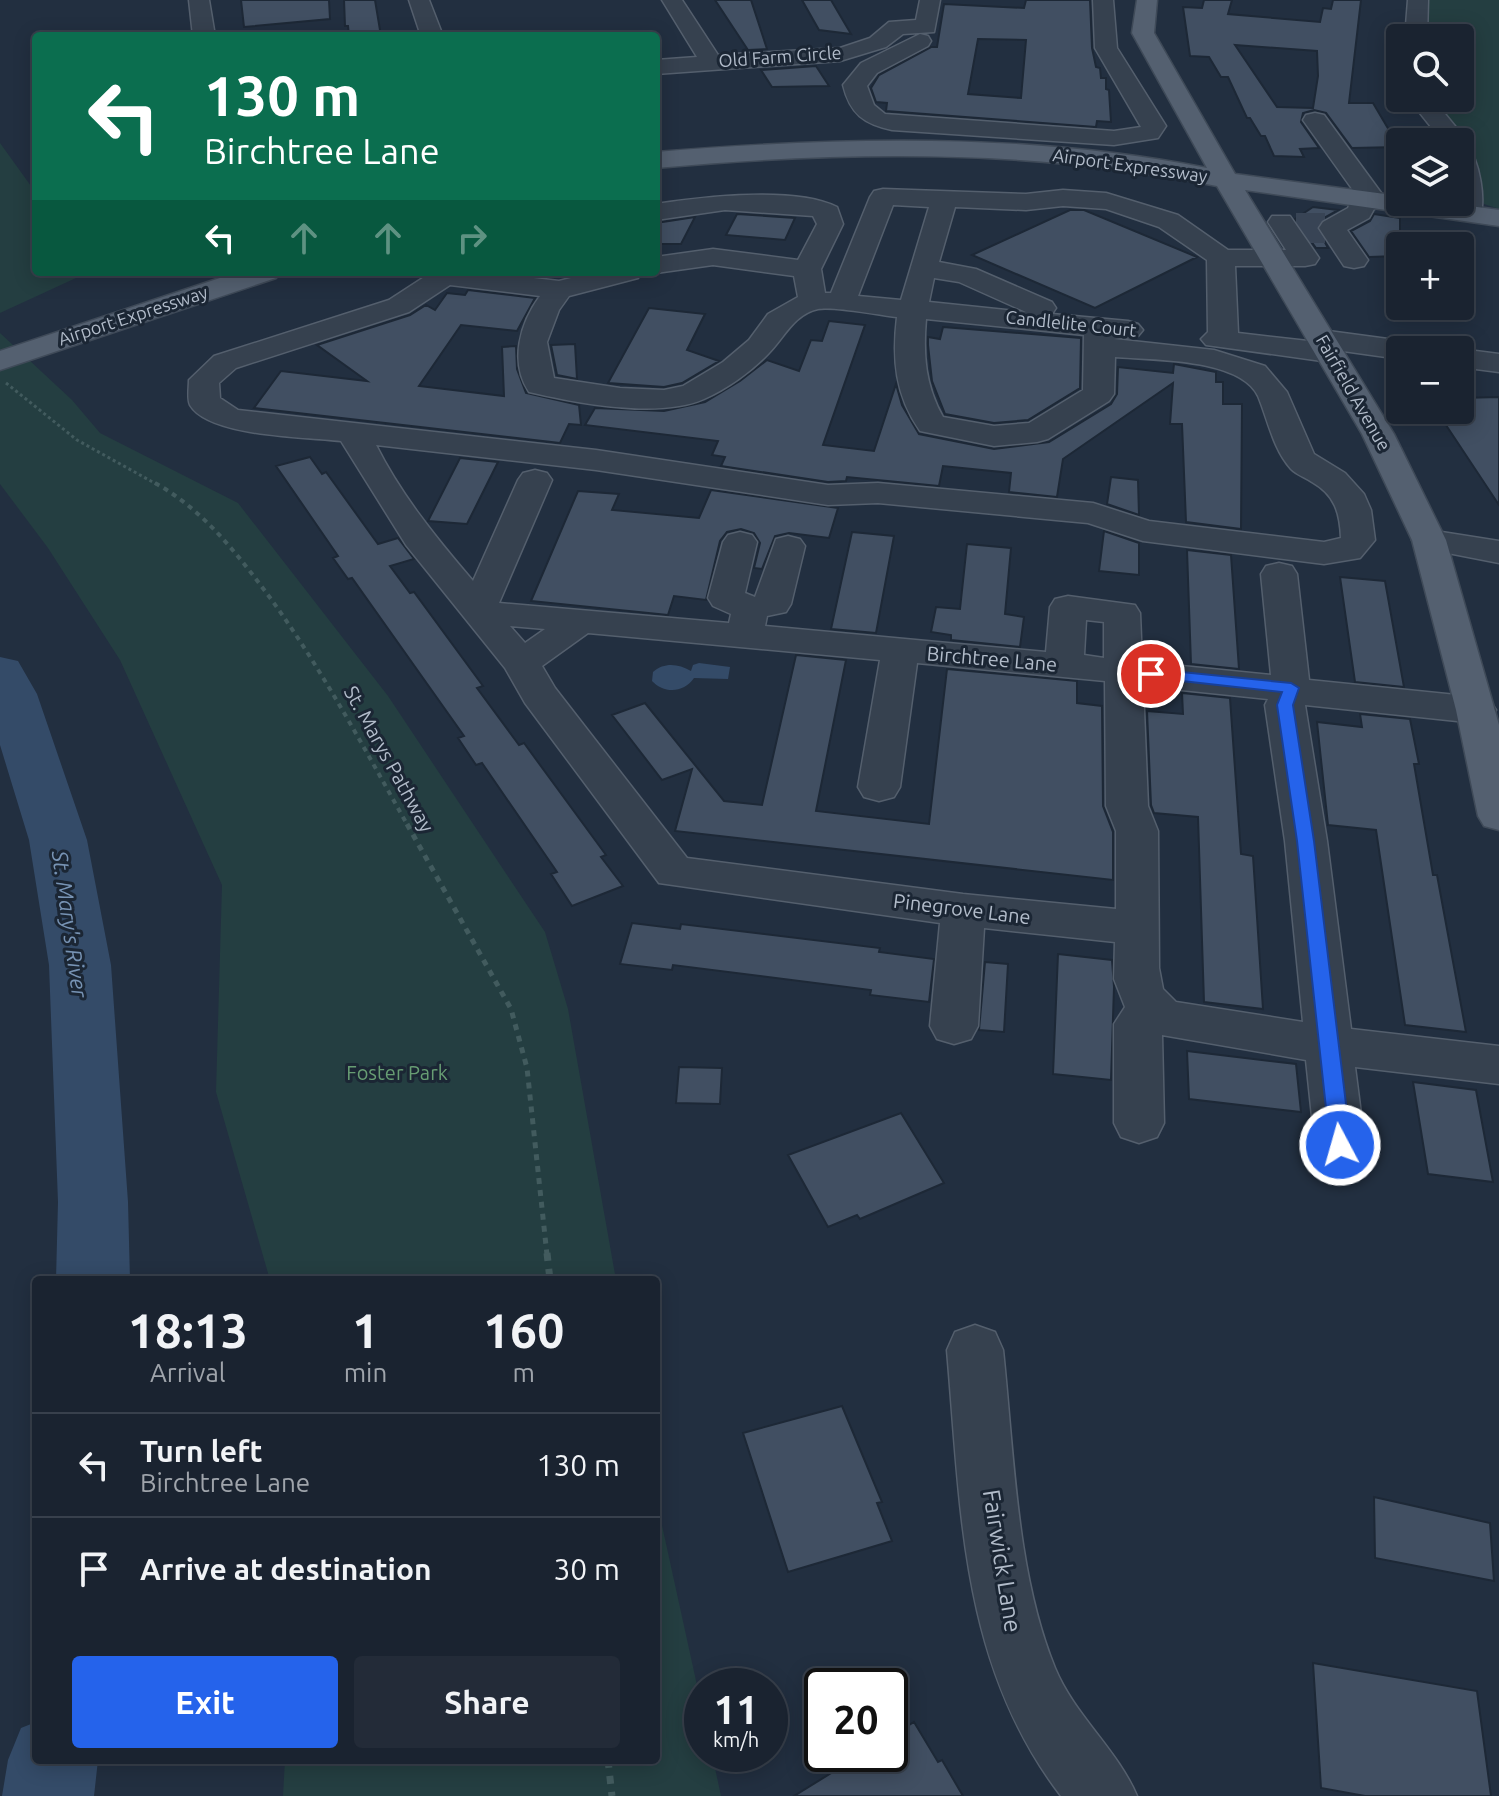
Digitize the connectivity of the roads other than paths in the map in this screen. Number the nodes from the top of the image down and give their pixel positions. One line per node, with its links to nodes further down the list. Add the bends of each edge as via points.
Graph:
1 (199, 0): 11 (street)
2 (419, 0): 12 (street)
3 (672, 0): 15 (street)
4 (930, 0): 13 (street)
5 (1103, 0): 14 (street, via 1106,48 1150,117 1154,126 1149,133 1114,138 877,120 858,102 855,85 869,68)
6 (1147, 0): 20 (main road, Fairfield Avenue, via 1143,33)
7 (1418, 0): 9 (street)
8 (887, 4): 10 (street)
9 (1417, 24)
10 (897, 27): 13 (street); 14 (street, Old Farm Circle)
11 (203, 32)
12 (431, 32)
13 (923, 34): 14 (street, via 903,52)
14 (870, 55): 15 (street, Old Farm Circle)
15 (711, 62): 16 (street, Old Farm Circle)
16 (660, 67)
17 (1431, 112): 19 (street)
18 (1315, 120): 32 (street)
19 (1445, 128)
20 (1202, 134): 22 (main road, via 1168,154); 24 (main road, Fairfield Avenue)
21 (660, 160): 22 (main road, Airport Expressway, via 784,149 981,148)
22 (1116, 161): 24 (main road, Airport Expressway)
23 (660, 176): 24 (main road, Airport Expressway, via 822,161 972,161)
24 (1226, 180): 32 (main road, Fairfield Avenue); 32 (main road)
25 (945, 199): 26 (street); 33 (street); 44 (street, via 883,197)
26 (1037, 202): 31 (street); 34 (street, via 1078,199 1129,208 1189,230)
27 (660, 211): 37 (street, via 725,202 818,208 828,213 830,224)
28 (1474, 215): 30 (main road)
29 (1441, 216): 32 (main road)
30 (1499, 218)
31 (984, 224)
32 (1316, 225): 34 (street); 35 (street); 51 (main road, Fairfield Avenue)
33 (938, 249): 45 (street); 46 (street, via 966,275 1047,310)
34 (1221, 258): 50 (street)
35 (1385, 261)
36 (660, 264): 37 (street, via 713,257)
37 (807, 269): 44 (street)
38 (193, 276): 48 (main road, Airport Expressway)
39 (252, 276): 48 (main road, Airport Expressway)
40 (446, 276): 57 (street, via 408,303 225,362 204,380 204,402 230,419)
41 (463, 276): 43 (street)
42 (613, 276): 43 (street)
43 (559, 290): 56 (street, via 532,342 540,385)
44 (828, 300): 45 (street, Candlelite Court); 56 (street, via 778,320 760,346 693,393 664,399)
45 (914, 309): 46 (street, Candlelite Court); 58 (street, via 908,363 917,406 931,424)
46 (1041, 320): 47 (street, Candlelite Court)
47 (1099, 337): 50 (street, Candlelite Court); 58 (street, via 1099,390 1093,399); 58 (street, via 1254,370 1267,384 1303,463 1352,498 1358,540 1348,551 1324,553 1143,531)
48 (36, 338): 49 (main road, Airport Expressway); 54 (main road, Airport Expressway)
49 (0, 340)
50 (1223, 340): 51 (street, Candlelite Court)
51 (1325, 346): 52 (street, Candlelite Court); 62 (main road, Fairfield Avenue, via 1378,434)
52 (1386, 349)
53 (1474, 360): 55 (street)
54 (0, 361)
55 (1499, 363)
56 (608, 429): 57 (street); 58 (street, via 828,495 878,493)
57 (353, 432): 66 (street, Pinegrove Lane, via 418,538)
58 (990, 468)
59 (535, 480): 66 (street)
60 (740, 542): 68 (street, via 726,598)
61 (788, 546): 68 (street, via 773,604)
62 (1432, 550): 63 (street); 64 (street); 74 (main road, Fairfield Avenue)
63 (1499, 552)
64 (1499, 570)
65 (1279, 574): 73 (street)
66 (477, 612): 67 (street, Birchtree Lane); 70 (street, Pinegrove Lane)
67 (581, 621): 68 (street, Birchtree Lane); 70 (street)
68 (748, 622): 69 (street, Birchtree Lane)
69 (900, 652): 71 (street, Birchtree Lane); 75 (street)
70 (521, 663): 77 (street, Pinegrove Lane, via 674,872)
71 (1064, 665): 72 (street, Birchtree Lane); 72 (street, via 1068,607 1122,613)
72 (1124, 671): 73 (street, Birchtree Lane); 78 (street, via 1127,806 1137,831)
73 (1291, 688): 74 (street, Birchtree Lane); 81 (street, via 1285,705)
74 (1476, 710): 76 (main road, Fairfield Avenue)
75 (879, 787)
76 (1499, 816)
77 (963, 910): 78 (street, Pinegrove Lane); 80 (street)
78 (1138, 928): 79 (street, via 1138,992)
79 (1150, 1009): 81 (street, via 1177,1023); 83 (street, via 1138,1024)
80 (954, 1026)
81 (1330, 1045): 82 (street); 84 (street)
82 (1499, 1065)
83 (1139, 1123)
84 (1340, 1145)
85 (975, 1350): 86 (street, Fairwick Lane, via 1006,1612 1025,1676 1065,1749)
86 (1103, 1796)

